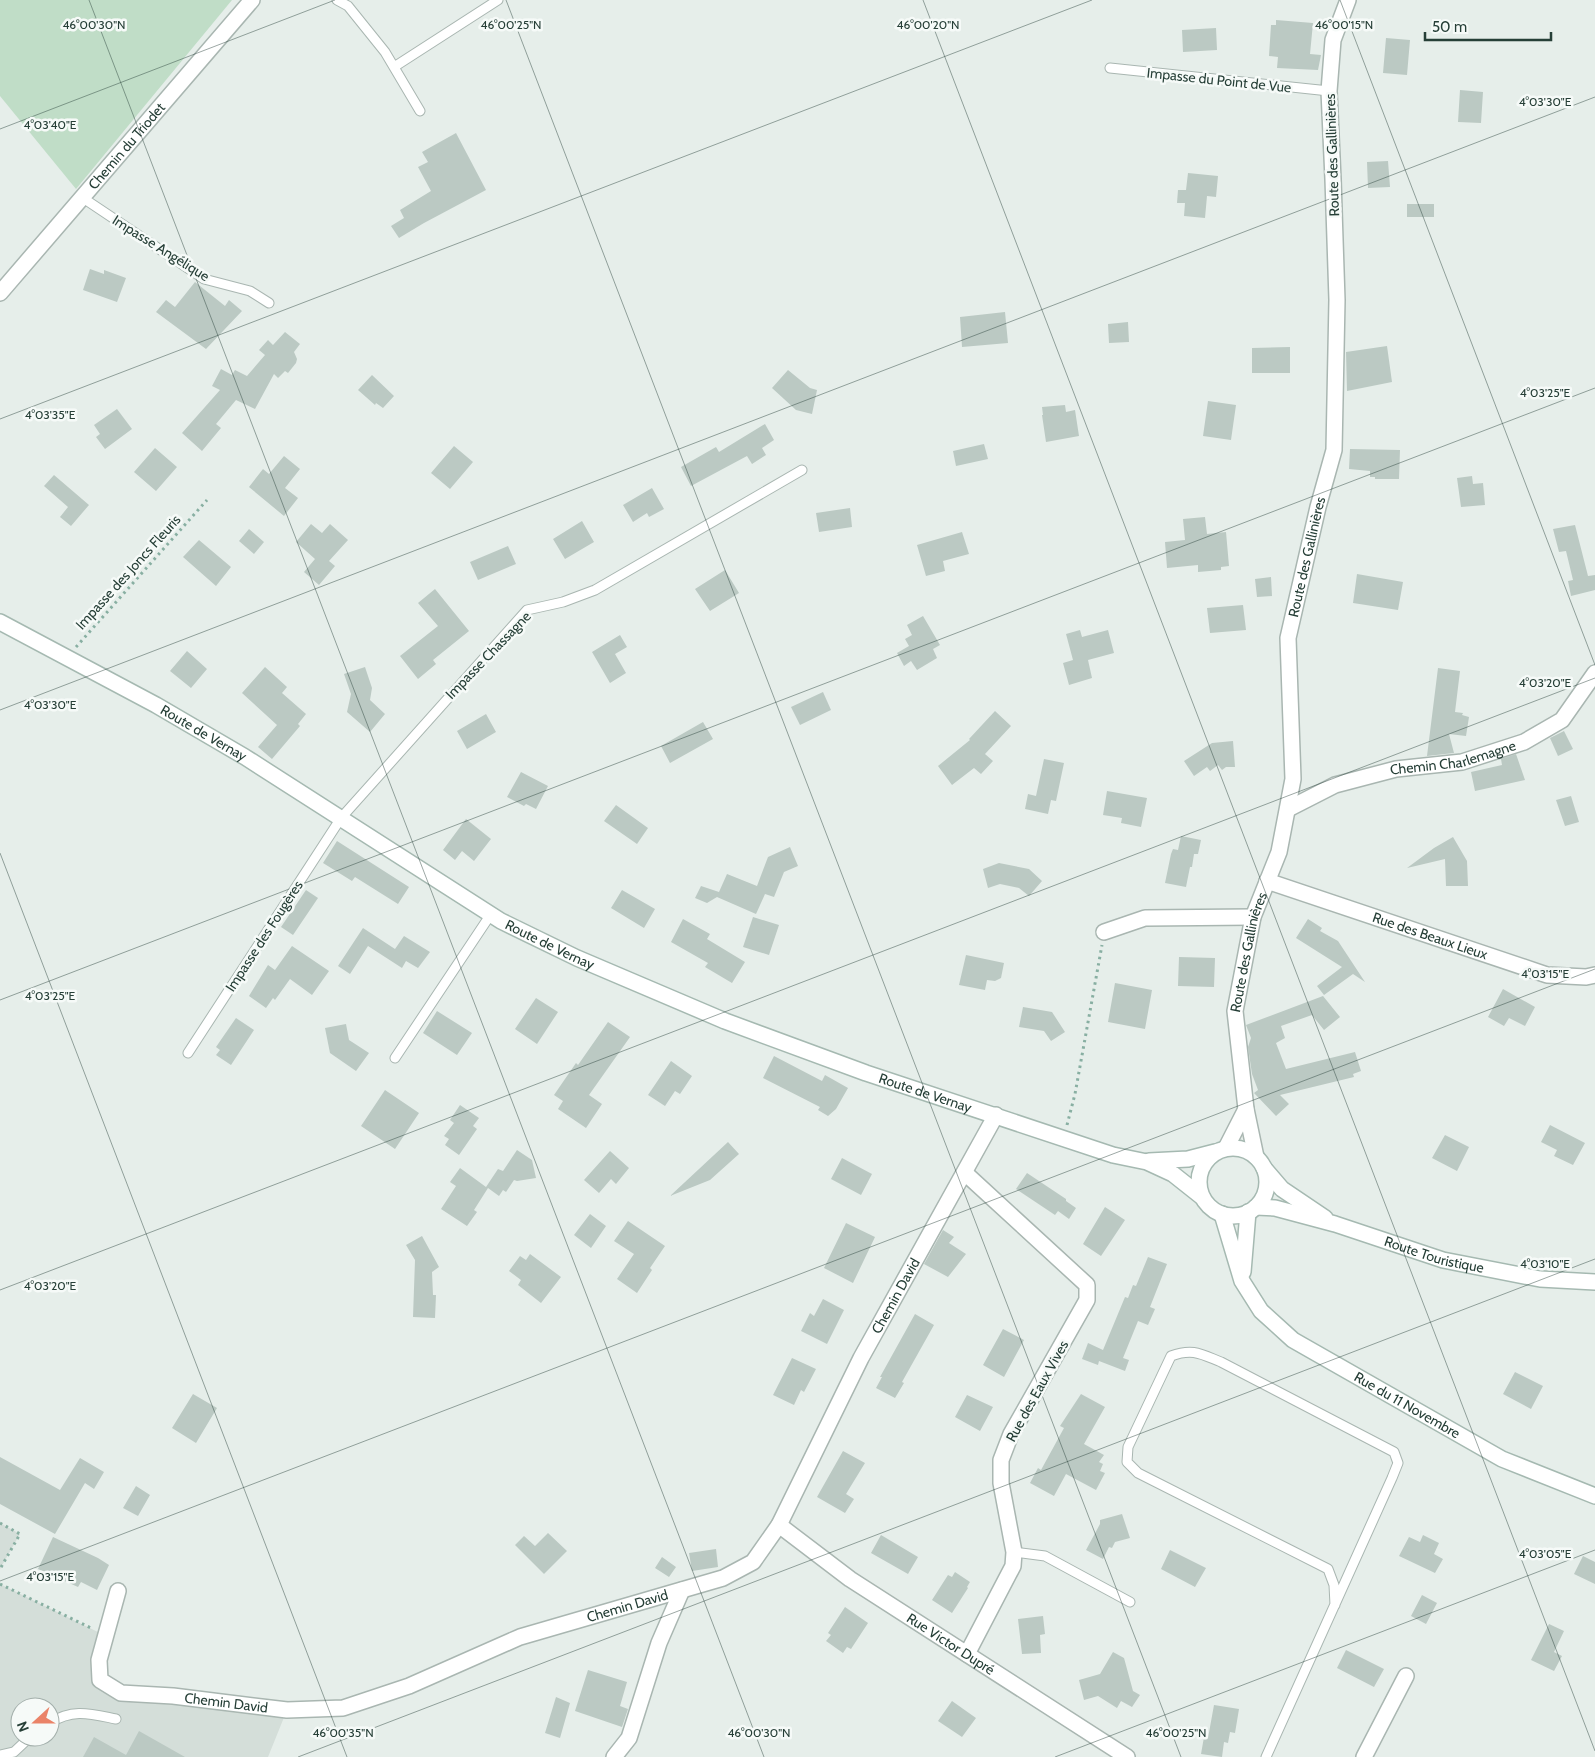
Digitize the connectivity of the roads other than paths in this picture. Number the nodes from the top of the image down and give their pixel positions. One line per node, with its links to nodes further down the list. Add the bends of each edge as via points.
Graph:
1 (252, 0): 9 (street, Chemin du Triodet)
2 (337, 0): 5 (lane, via 348,6)
3 (498, 0): 5 (lane)
4 (1348, 0): 7 (street, Route des Gallinières, via 1333,40)
5 (394, 66): 8 (lane)
6 (1110, 68): 7 (lane, Impasse du Point de Vue)
7 (1329, 91): 15 (street, Route des Gallinières, via 1336,300 1334,450 1288,638 1293,779)
8 (420, 111)
9 (82, 198): 10 (street, Chemin du Triodet); 11 (lane, Impasse Angélique, via 204,279 250,291)
10 (0, 293)
11 (269, 303)
12 (802, 470): 16 (lane, Impasse Chassagne, via 595,590 527,610)
13 (0, 622): 16 (street, Route de Vernay, via 156,704)
14 (1595, 673): 15 (street, Chemin Charlemagne, via 1562,720 1524,742 1462,762 1396,769 1335,784)
15 (1288, 809): 17 (street, Route des Gallinières, via 1279,852)
16 (341, 818): 18 (street, Route de Vernay); 22 (lane, Impasse des Fougères)
17 (1268, 881): 19 (street, Route des Gallinières); 21 (street, Rue des Beaux Lieux, via 1547,975)
18 (491, 914): 23 (lane); 25 (street, Route de Vernay, via 577,958 725,1021 866,1073)
19 (1253, 916): 20 (street, via 1144,918); 24 (street, Route des Gallinières, via 1235,1011)
20 (1104, 932)
21 (1595, 975)
22 (188, 1053)
23 (395, 1058)
24 (1246, 1109): 26 (street); 28 (street, Route des Gallinières)
25 (996, 1115): 27 (street, Route de Vernay); 29 (street, Chemin David)
26 (1222, 1150): 27 (street, Route de Vernay, via 1188,1159); 28 (street, via 1244,1150); 30 (street, via 1209,1157 1203,1166 1199,1186)
27 (1147, 1162): 30 (street, Route de Vernay, via 1173,1174)
28 (1260, 1162): 31 (street, via 1267,1177 1266,1188 1263,1199); 33 (street, Route Touristique, via 1282,1189)
29 (965, 1173): 37 (street, Chemin David, via 861,1358); 38 (street, Rue des Eaux Vives, via 1087,1285 1088,1300 1011,1434 1001,1460 1001,1483)
30 (1202, 1197): 32 (street)
31 (1252, 1210): 32 (street, via 1231,1216); 33 (street, Route Touristique, via 1275,1208); 34 (street)
32 (1222, 1214): 34 (street, Rue du 11 Novembre)
33 (1335, 1224): 35 (street, Route Touristique, via 1443,1260 1540,1279)
34 (1242, 1281): 36 (street, Rue du 11 Novembre, via 1261,1311 1293,1340 1502,1459)
35 (1595, 1282)
36 (1595, 1496)
37 (779, 1525): 39 (street, Chemin David, via 753,1562 723,1578); 43 (street, Rue Victor Dupré, via 850,1580)
38 (1014, 1552): 41 (lane, via 1045,1556); 43 (street, Rue des Eaux Vives, via 1013,1566)
39 (682, 1590): 40 (street, Chemin David, via 520,1638 409,1686 343,1708 287,1710 121,1692 100,1680 99,1660); 49 (street, via 659,1643 629,1738)
40 (118, 1591)
41 (1130, 1602)
42 (1335, 1605): 42 (lane, via 1398,1463 1394,1452 1196,1351 1171,1356 1128,1447 1127,1462 1138,1473 1328,1569 1334,1585); 51 (lane)
43 (967, 1654): 50 (street, Rue Victor Dupré)
44 (1406, 1676): 52 (street)
45 (60, 1718): 46 (lane, via 83,1712)
46 (116, 1719)
47 (0, 1755): 48 (lane)
48 (13, 1755)
49 (614, 1757)
50 (1127, 1757)
51 (1266, 1757)
52 (1364, 1757)

